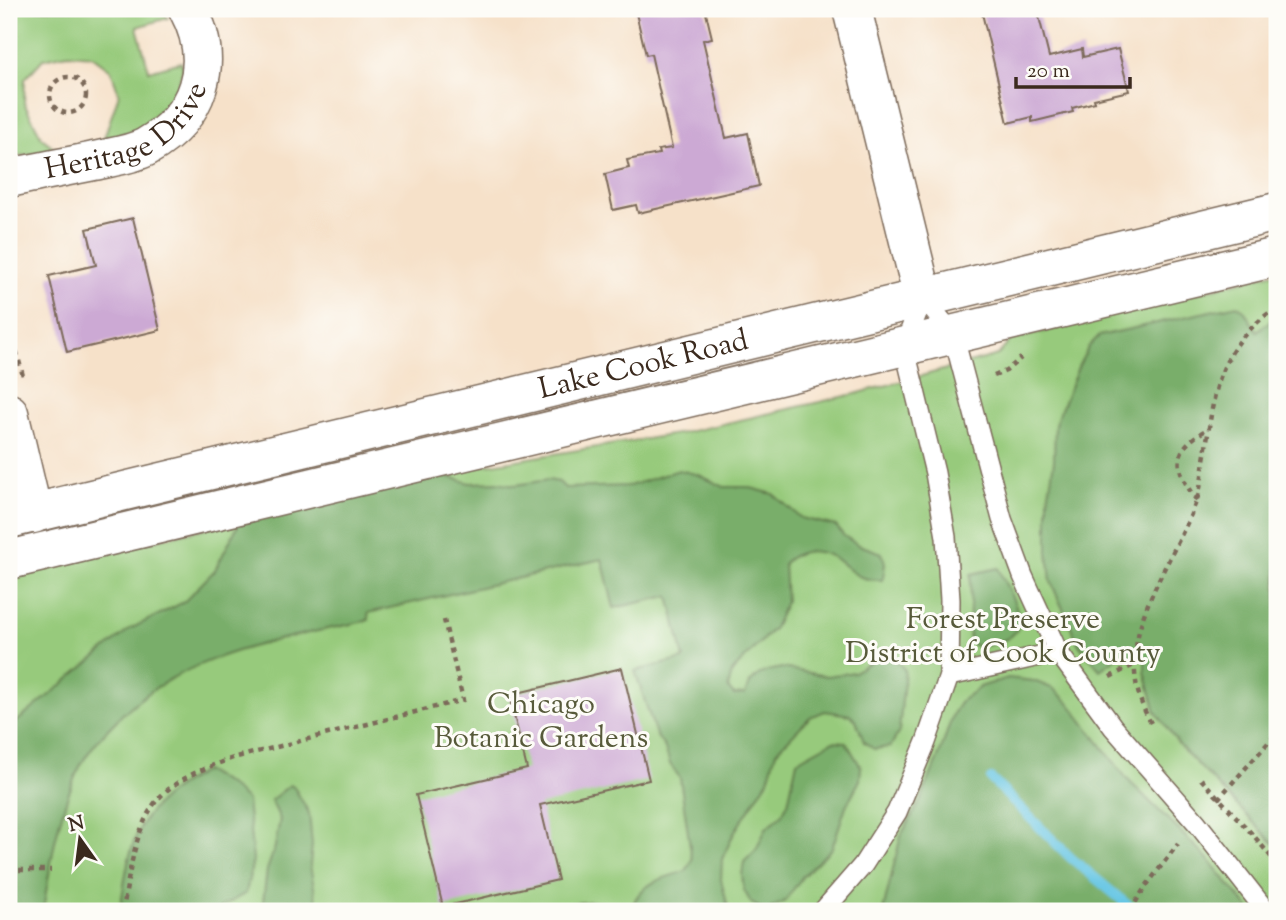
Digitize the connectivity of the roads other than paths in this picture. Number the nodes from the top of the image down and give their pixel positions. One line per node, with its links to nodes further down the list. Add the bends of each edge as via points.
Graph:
1 (188, 9): 3 (main road, Heritage Drive, via 200,36 199,88 187,112 169,130 145,148)
2 (852, 9): 6 (main road)
3 (9, 178)
4 (1277, 212): 6 (main road, Lake Cook Road)
5 (1277, 257): 7 (main road, Lake Cook Road)
6 (923, 298): 7 (lane); 8 (lane); 10 (main road, Lake Cook Road)
7 (953, 334): 8 (main road, Lake Cook Road); 12 (lane, via 1002,519)
8 (904, 346): 11 (main road, Lake Cook Road); 13 (lane, via 946,537)
9 (9, 413): 10 (main road)
10 (21, 517)
11 (9, 560)
12 (1058, 652): 13 (lane); 15 (lane, via 1112,727 1197,823)
13 (949, 676): 14 (lane, via 897,812 863,865)
14 (822, 911)
15 (1266, 911)

